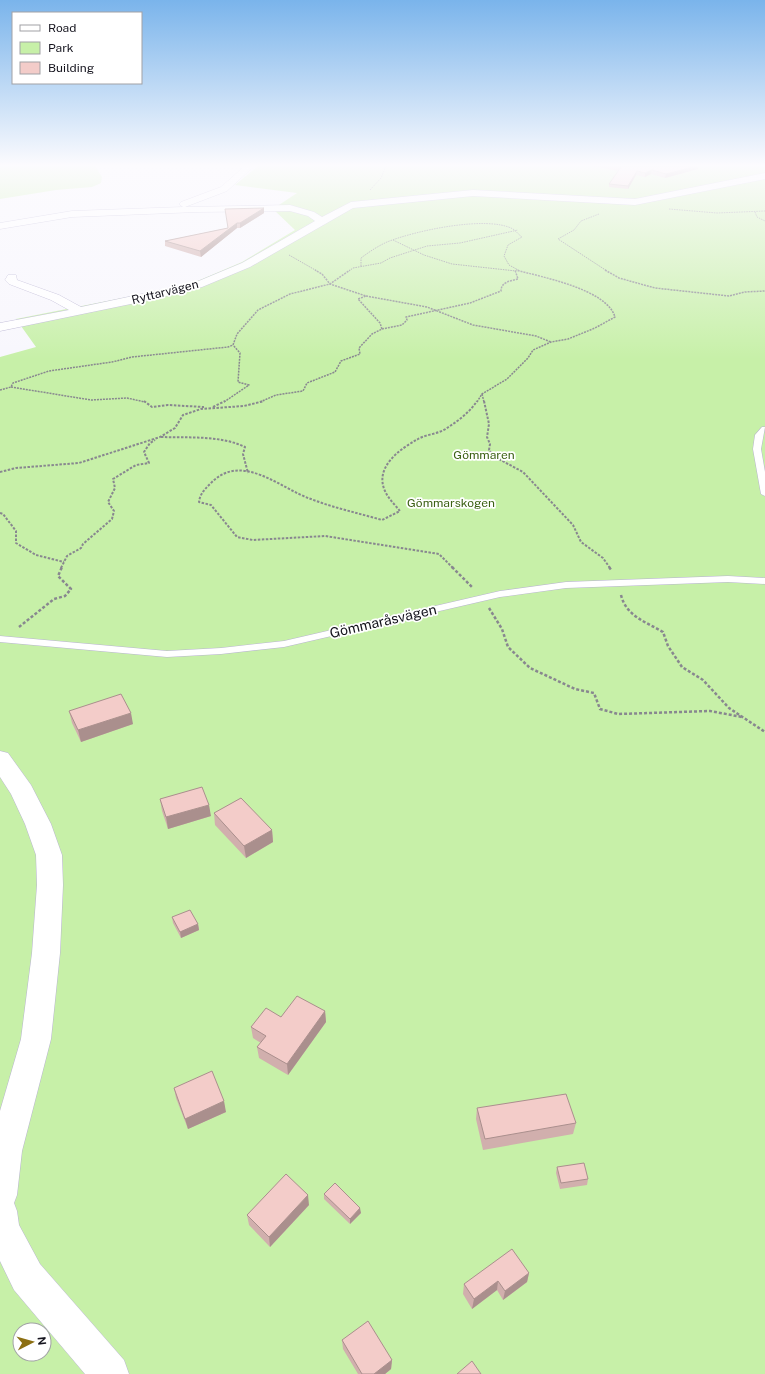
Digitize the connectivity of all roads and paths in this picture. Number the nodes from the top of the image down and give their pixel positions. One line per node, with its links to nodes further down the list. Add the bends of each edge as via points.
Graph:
1 (304, 230): 6 (street, Ryttarvägen)
2 (427, 230): 5 (path)
3 (518, 230): 7 (path, via 460,243 427,246); 9 (path, via 522,237 508,245 504,256 509,265)
4 (574, 230): 12 (path, via 558,238 568,247 619,278 655,288 729,296)
5 (392, 240): 7 (path); 8 (path, via 361,258)
6 (276, 247): 11 (path, via 322,274); 15 (street, Ryttarvägen, via 246,265 193,287)
7 (413, 251): 8 (path, via 381,263); 9 (path, via 465,268)
8 (361, 266): 11 (path, via 353,268)
9 (516, 270): 14 (path, via 518,279 504,283 501,290 494,294 470,303); 18 (path, via 578,287 613,310 615,317 595,328 568,339)
10 (12, 277): 15 (street, via 13,282 64,300)
11 (330, 284): 13 (path); 19 (path, via 290,294 258,310 237,334)
12 (765, 291)
13 (366, 296): 14 (path); 17 (path, via 358,300 380,323)
14 (437, 310): 17 (path, via 406,317 407,320 402,325); 18 (path, via 473,325 536,336)
15 (79, 311): 16 (street, Ryttarvägen)
16 (0, 327)
17 (382, 329): 23 (path, via 372,334 359,348 360,354 341,361 335,372 307,384 303,390 276,395 266,401 244,406)
18 (551, 342): 22 (path, via 533,350 507,379)
19 (233, 345): 20 (path, via 221,349 154,353 63,368 22,378); 23 (path, via 240,353 238,382 249,385 220,405)
20 (11, 387): 21 (path); 23 (path, via 91,400 127,398 143,401 152,407 168,405)
21 (0, 390)
22 (482, 394): 27 (path, via 473,408 446,429 415,441 391,458 382,479 385,491 400,511 382,520 300,495 275,480); 32 (path, via 489,424 489,450 495,457 523,472 573,525 581,542 603,558)
23 (208, 408): 25 (path, via 183,415 175,428)
24 (765, 429): 28 (lane, via 759,435 757,449)
25 (160, 437): 26 (path, via 79,463 16,468); 27 (path, via 239,443 245,447 243,454); 30 (path, via 150,443 144,452 149,463 136,465 113,479 115,488 108,502 114,511 112,519 81,548 67,556)
26 (0, 472)
27 (248, 473): 33 (path, via 224,473 200,493 199,502 211,505 237,537 253,540 325,536 439,554)
28 (765, 494)
29 (0, 513): 30 (path, via 17,533 16,543 36,555)
30 (64, 562): 34 (path, via 58,576 71,589 65,596 54,599)
31 (765, 581): 32 (lane, Gömmaråsvägen, via 728,579)
32 (618, 583): 33 (lane, Gömmaråsvägen, via 566,585); 35 (path, via 623,603 630,613 663,632 668,646 682,667 703,680 729,708)
33 (483, 597): 34 (lane, Gömmaråsvägen, via 284,644 252,649 167,654); 35 (path, via 502,629 508,647 524,663 575,689 594,694 600,709 618,714 710,711)
34 (4, 639)
35 (742, 717): 36 (path)
36 (765, 732)
37 (0, 759): 38 (street, via 22,791 38,824 49,855 50,886 46,953 36,1039 5,1151)
38 (0, 1195)
39 (0, 1211): 40 (street, via 2,1228 27,1278)
40 (110, 1374)

